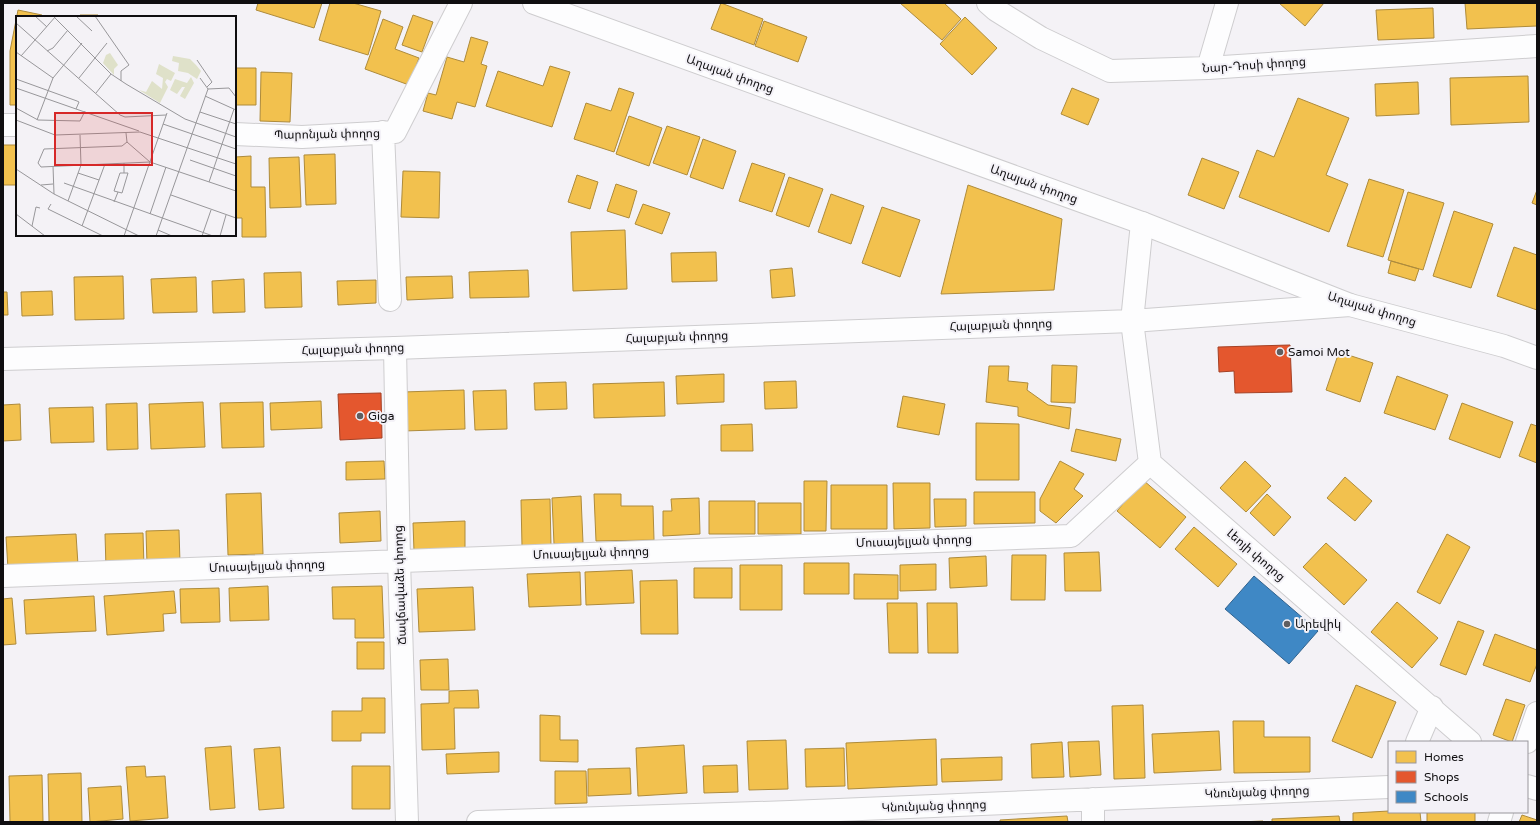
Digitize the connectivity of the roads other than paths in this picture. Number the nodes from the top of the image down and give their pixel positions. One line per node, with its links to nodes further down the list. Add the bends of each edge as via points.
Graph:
1 (461, 3): 9 (street, Պարոնյան փողոց, via 395,132)
2 (534, 3): 11 (street, Աղայան փողոց)
3 (988, 3): 6 (street, Նար-Դոսի փողոց, via 1041,38 1110,71)
4 (1227, 3): 6 (street)
5 (1537, 46): 6 (street, Նար-Դոսի փողոց)
6 (1208, 68)
7 (3, 124): 8 (street)
8 (16, 125)
9 (383, 132): 10 (street, Պարոնյան փողոց, via 302,137); 12 (street)
10 (236, 134)
11 (1142, 223): 13 (street, Աղայան փողոց); 14 (street)
12 (390, 300)
13 (1350, 305): 14 (street, Հալաբյան փողոց); 16 (street, Աղայան փողոց, via 1504,346)
14 (1132, 320): 15 (street, Հալաբյան փողոց); 18 (street)
15 (395, 348): 17 (street, Հալաբյան փողոց); 19 (street, Ճավճավաձե փողոց)
16 (1537, 358)
17 (3, 359)
18 (1150, 463): 19 (street, Մուսայելյան փողոց, via 1071,536); 21 (street, Լեոյի փողոց)
19 (399, 560): 20 (street, Մուսայելյան փողոց); 29 (street, Ճավճավաձե փողոց)
20 (3, 576)
21 (1432, 707): 23 (street); 24 (street, Լեոյի փողոց)
22 (1537, 713): 25 (street)
23 (1417, 741)
24 (1469, 741)
25 (1527, 741)
26 (1388, 787): 27 (street, Կնունյանց փողոց)
27 (1093, 799): 28 (street, Կնունյանց փողոց); 31 (street)
28 (788, 817): 30 (street, Կնունյանց փողոց)
29 (407, 822)
30 (478, 822)
31 (1093, 822)

